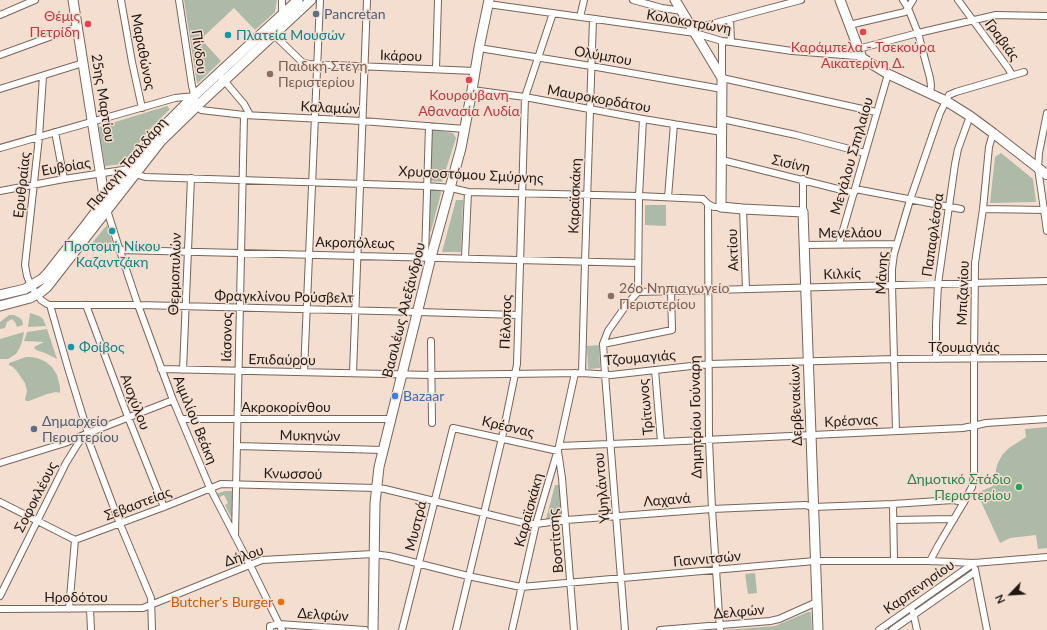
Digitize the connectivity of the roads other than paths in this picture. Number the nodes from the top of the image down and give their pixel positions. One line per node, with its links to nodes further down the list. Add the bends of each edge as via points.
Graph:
1 (35, 0): 23 (street)
2 (73, 0): 31 (street, 25ης Μαρτίου)
3 (121, 0): 62 (street, Μαραθώνος)
4 (179, 0): 58 (street, Πίνδου)
5 (282, 0): 24 (street)
6 (298, 0): 24 (street, Παναγή Τσαλδάρη)
7 (311, 0): 32 (street, Παναγή Τσαλδάρη)
8 (320, 0): 43 (street)
9 (367, 0): 44 (street)
10 (438, 0): 46 (street)
11 (584, 0): 26 (street)
12 (633, 0): 21 (street)
13 (675, 0): 21 (street)
14 (801, 0): 28 (street)
15 (840, 0): 30 (street)
16 (903, 0): 20 (street)
17 (913, 0): 20 (street)
18 (958, 0): 29 (street, Γραβιάς)
19 (489, 2): 22 (street, Κολοκοτρώνη); 37 (street, Βασιλέως Αλεξάνδρου)
20 (908, 8): 30 (street, via 904,12); 34 (street)
21 (682, 11): 33 (street)
22 (553, 13): 26 (street, Κολοκοτρώνη); 40 (street, Πέλοπος)
23 (0, 15)
24 (282, 15): 32 (street, Παναγή Τσαλδάρη)
25 (1047, 16): 29 (street, via 996,15)
26 (580, 17): 27 (street, Κολοκοτρώνη)
27 (593, 19): 33 (street, Κολοκοτρώνη); 45 (street, Καραϊσκάκη)
28 (730, 19): 33 (street, via 697,28); 36 (street)
29 (973, 21): 34 (street); 51 (street, Γραβιάς)
30 (849, 25): 38 (street)
31 (77, 26): 39 (street); 42 (street, 25ης Μαρτίου)
32 (271, 32): 43 (street, Ικάρου, via 302,62); 52 (street, Παναγή Τσαλδάρη)
33 (694, 33): 35 (street, Κολοκοτρώνη); 53 (street)
34 (918, 33): 38 (street); 57 (street, via 930,78)
35 (722, 41): 36 (street, Κολοκοτρώνη); 53 (street)
36 (731, 42): 41 (street, Κολοκοτρώνη)
37 (479, 48): 40 (street, Ολύμπου); 47 (street, Βασιλέως Αλεξάνδρου)
38 (858, 49): 41 (street)
39 (0, 55)
40 (538, 57): 45 (street, Ολύμπου); 59 (street, Πέλοπος)
41 (862, 58): 49 (street)
42 (83, 63): 50 (street); 71 (street, 25ης Μαρτίου)
43 (318, 65): 44 (street, Ικάρου); 69 (street)
44 (364, 66): 46 (street, Ικάρου); 72 (street)
45 (591, 66): 55 (street, Ολύμπου); 63 (street, Καραϊσκάκη)
46 (436, 69): 47 (street, Ικάρου)
47 (475, 71): 56 (street, Βασιλέως Αλεξάνδρου)
48 (1024, 72): 51 (street)
49 (888, 74): 57 (street); 64 (street, Μεγάλου Σπηλαίου)
50 (43, 76): 54 (street); 79 (street, Ερυθραίας)
51 (1012, 76): 60 (street, via 956,92 949,95)
52 (221, 78): 58 (street, Παναγή Τσαλδάρη); 61 (street, Παναγή Τσαλδάρη); 66 (street, via 244,104)
53 (722, 78): 55 (street); 64 (street)
54 (0, 89)
55 (722, 89): 68 (street)
56 (472, 90): 59 (street, Μαυροκορδάτου); 75 (street, Βασιλέως Αλεξάνδρου)
57 (930, 94): 60 (street)
58 (194, 96): 61 (street, Πίνδου); 62 (street, via 175,98); 84 (street, Παναγή Τσαλδάρη, via 158,132)
59 (525, 98): 63 (street, Μαυροκορδάτου); 99 (street, Πέλοπος)
60 (946, 101): 67 (street); 104 (street, Μάνης)
61 (197, 106): 66 (street, Καλαμών, via 201,110); 84 (street, Παναγή Τσαλδάρη)
62 (142, 108): 71 (street)
63 (590, 109): 70 (street, Μαυροκορδάτου); 100 (street, Καραϊσκάκη)
64 (876, 112): 81 (street, Μεγάλου Σπηλαίου)
65 (1047, 113): 83 (street)
66 (247, 115): 69 (street, Καλαμών); 90 (street, Ιάσονος)
67 (970, 116): 78 (street); 106 (street, Παπαφλέσσα, via 958,149)
68 (722, 118): 77 (street); 81 (street)
69 (315, 119): 72 (street, Καλαμών); 91 (street)
70 (644, 119): 73 (street, Μαυροκορδάτου); 101 (street)
71 (92, 121): 76 (street); 85 (street, 25ης Μαρτίου)
72 (362, 121): 74 (street, Καλαμών); 92 (street)
73 (674, 124): 77 (street, Μαυροκορδάτου); 102 (street)
74 (429, 126): 75 (street, Καλαμών); 94 (street, Βασιλέως Αλεξάνδρου)
75 (465, 128): 95 (street, Βασιλέως Αλεξάνδρου)
76 (55, 132): 79 (street); 88 (street)
77 (722, 132): 82 (street)
78 (993, 133): 83 (street); 110 (street, Μπιζανίου, via 989,147)
79 (39, 137): 80 (street); 93 (street, Ερυθραίας)
80 (0, 148)
81 (865, 153): 97 (street, Μεγάλου Σπηλαίου)
82 (722, 160): 89 (street, Σισίνη); 107 (street)
83 (1038, 168): 86 (street); 112 (street)
84 (132, 172): 85 (street, Ευβοίας); 87 (street, Χρυσοστόμου Σμύρνης, via 145,177); 103 (street, Παναγή Τσαλδάρη); 111 (street, Παναγή Τσαλδάρη)
85 (100, 174): 88 (street, Ευβοίας); 103 (street, 25ης Μαρτίου)
86 (1047, 175)
87 (191, 178): 90 (street, Χρυσοστόμου Σμύρνης); 119 (street, Θερμοπυλών)
88 (64, 179): 93 (street, Ευβοίας)
89 (803, 179): 97 (street, Σισίνη); 113 (street, Δερβενακίων)
90 (243, 180): 91 (street, Χρυσοστόμου Σμύρνης); 120 (street, Ιάσονος)
91 (312, 182): 92 (street, Χρυσοστόμου Σμύρνης); 121 (street)
92 (360, 184): 94 (street, Χρυσοστόμου Σμύρνης); 122 (street)
93 (33, 185): 96 (street, Ευβοίας); 132 (street, Ερυθραίας, via 25,265)
94 (427, 186): 95 (street, Χρυσοστόμου Σμύρνης); 123 (street, Βασιλέως Αλεξάνδρου)
95 (450, 188): 98 (street, Χρυσοστόμου Σμύρνης); 123 (street, Βασιλέως Αλεξάνδρου)
96 (0, 191)
97 (854, 191): 104 (street, Σισίνη); 115 (street, Μεγάλου Σπηλαίου)
98 (468, 192): 99 (street, Χρυσοστόμου Σμύρνης); 124 (street)
99 (522, 192): 100 (street, Χρυσοστόμου Σμύρνης); 125 (street, Πέλοπος)
100 (587, 194): 101 (street, Χρυσοστόμου Σμύρνης); 126 (street, Καραϊσκάκη)
101 (640, 196): 102 (street, Χρυσοστόμου Σμύρνης); 127 (street)
102 (668, 197): 105 (street, Χρυσοστόμου Σμύρνης, via 703,199)
103 (104, 200): 111 (street, 25ης Μαρτίου); 132 (street, Παναγή Τσαλδάρη, via 47,274)
104 (910, 200): 106 (street, Σισίνη); 116 (street, Μάνης)
105 (708, 204): 107 (street, Χρυσοστόμου Σμύρνης); 135 (street, Δημητρίου Γούναρη)
106 (949, 207): 109 (street, Σισίνη); 130 (street, Παπαφλέσσα)
107 (721, 208): 108 (street, Χρυσοστόμου Σμύρνης)
108 (743, 209): 113 (street, Χρυσοστόμου Σμύρνης); 134 (street, Ακτίου)
109 (961, 209)
110 (983, 209): 112 (street); 129 (street, Μπιζανίου)
111 (107, 210): 118 (street, Αιμιλίου Βεάκη); 138 (street, Παναγή Τσαλδάρη, via 51,282)
112 (1046, 210): 114 (street)
113 (803, 212): 117 (street, Δερβενακίων)
114 (1047, 231)
115 (840, 244): 116 (street, Μενελάου); 117 (street, Μενελάου)
116 (896, 244): 131 (street, Μάνης)
117 (804, 246): 133 (street, Δερβενακίων)
118 (119, 250): 119 (street, Ακροπόλεως); 143 (street, Αιμιλίου Βεάκη)
119 (188, 252): 120 (street, Ακροπόλεως); 144 (street, Θερμοπυλών)
120 (241, 253): 121 (street, Ακροπόλεως); 145 (street, Ιάσονος)
121 (309, 254): 122 (street, Ακροπόλεως); 146 (street)
122 (357, 256): 123 (street, Ακροπόλεως); 147 (street)
123 (428, 257): 124 (street, Ακροπόλεως); 148 (street, Βασιλέως Αλεξάνδρου)
124 (465, 258): 125 (street, Ακροπόλεως)
125 (520, 260): 126 (street, Ακροπόλεως); 149 (street, Πέλοπος)
126 (585, 262): 127 (street, Ακροπόλεως); 165 (street, Καραϊσκάκη)
127 (638, 263): 137 (street)
128 (1047, 281): 129 (street, Κιλκίς)
129 (974, 283): 130 (street, Κιλκίς); 155 (street, Μπιζανίου)
130 (938, 284): 131 (street, Κιλκίς); 154 (street, Παπαφλέσσα)
131 (892, 285): 133 (street, Κιλκίς); 153 (street, Μάνης)
132 (31, 286): 138 (street, Ερυθραίας); 139 (street, Παναγή Τσαλδάρη)
133 (806, 287): 134 (street, Κιλκίς); 156 (street, Δερβενακίων)
134 (746, 289): 135 (street, Κιλκίς)
135 (708, 290): 136 (street, Κιλκίς); 157 (street, Δημητρίου Γούναρη)
136 (671, 291): 137 (street, Κιλκίς); 151 (street, via 672,330)
137 (638, 292): 151 (street, via 608,332)
138 (36, 294): 140 (street, Ερυθραίας); 142 (street, Παναγή Τσαλδάρη)
139 (0, 295)
140 (50, 305): 141 (street, Φραγκλίνου Ρούσβελτ); 180 (street)
141 (86, 305): 143 (street, Φραγκλίνου Ρούσβελτ); 171 (street, Αισχύλου)
142 (0, 306)
143 (138, 306): 144 (street, Φραγκλίνου Ρούσβελτ); 158 (street, Αιμιλίου Βεάκη)
144 (186, 307): 145 (street, Φραγκλίνου Ρούσβελτ); 159 (street, Θερμοπυλών)
145 (240, 308): 146 (street, Φραγκλίνου Ρούσβελτ); 161 (street, Ιάσονος)
146 (306, 310): 147 (street, Φραγκλίνου Ρούσβελτ); 162 (street)
147 (355, 311): 148 (street, Φραγκλίνου Ρούσβελτ); 163 (street)
148 (419, 312): 149 (street, Φραγκλίνου Ρούσβελτ); 166 (street, Βασιλέως Αλεξάνδρου)
149 (518, 315): 167 (street, Πέλοπος)
150 (431, 341): 169 (street)
151 (603, 344): 168 (street, Υψηλάντου)
152 (1047, 358): 155 (street, Τζουμαγιάς)
153 (895, 359): 154 (street, Τζουμαγιάς); 156 (street, Τζουμαγιάς); 179 (street, Μάνης)
154 (936, 359): 155 (street, Τζουμαγιάς)
155 (974, 359): 177 (street, Μπιζανίου)
156 (808, 361): 157 (street, Τζουμαγιάς); 181 (street, Δερβενακίων)
157 (709, 364): 160 (street, Τζουμαγιάς); 183 (street, Δημητρίου Γούναρη)
158 (161, 369): 159 (street, Επιδαύρου); 170 (street, Αιμιλίου Βεάκη)
159 (183, 370): 161 (street, Επιδαύρου)
160 (654, 370): 168 (street, Τζουμαγιάς); 184 (street, Τρίτωνος)
161 (239, 371): 162 (street, Επιδαύρου); 173 (street, Ιάσονος)
162 (304, 372): 163 (street, Επιδαύρου)
163 (353, 373): 166 (street, Επιδαύρου)
164 (576, 373): 165 (street, Τζουμαγιάς); 167 (street, Τζουμαγιάς); 187 (street, Καραϊσκάκη)
165 (582, 373): 168 (street, Τζουμαγιάς)
166 (403, 374): 169 (street, Τζουμαγιάς); 174 (street, Βασιλέως Αλεξάνδρου)
167 (515, 374): 169 (street, Τζουμαγιάς); 182 (street, Πέλοπος)
168 (605, 374): 185 (street, Υψηλάντου)
169 (432, 375): 176 (street)
170 (173, 400): 171 (street); 172 (street, Αιμιλίου Βεάκη)
171 (128, 417): 180 (street); 197 (street, Αισχύλου)
172 (181, 419): 173 (street, Ακροκορίνθου); 191 (street, Αιμιλίου Βεάκη)
173 (238, 419): 174 (street, Ακροκορίνθου); 186 (street, Ιάσονος)
174 (392, 419): 188 (street, Βασιλέως Αλεξάνδρου)
175 (1047, 419): 177 (street, Κρέσνας)
176 (432, 422)
177 (973, 426): 179 (street, Κρέσνας); 195 (street, Μπιζανίου, via 974,476 972,487)
178 (453, 428): 182 (street, Κρέσνας); 194 (street, Μυστρά)
179 (896, 431): 181 (street, Κρέσνας)
180 (87, 434): 189 (street); 205 (street, Σοφοκλέους, via 73,451); 206 (street)
181 (811, 435): 183 (street, Κρέσνας); 198 (street, Δερβενακίων)
182 (502, 438): 187 (street, Κρέσνας); 200 (street, Πέλοπος)
183 (709, 440): 184 (street, Κρέσνας); 199 (street, Δημητρίου Γούναρη)
184 (661, 442): 185 (street, Κρέσνας)
185 (610, 444): 187 (street, Κρέσνας); 201 (street, Υψηλάντου)
186 (237, 446): 188 (street, Μυκηνών); 190 (street, Ιάσονος)
187 (558, 449): 203 (street, Βοστίτσης); 207 (street, Καραϊσκάκη)
188 (383, 450): 192 (street, Βασιλέως Αλεξάνδρου)
189 (0, 463)
190 (236, 484): 191 (street, Κνωσσού, via 221,484); 192 (street, Κνωσσού); 208 (street, Ιάσονος)
191 (210, 488): 197 (street, Σεβαστείας); 208 (street, Αιμιλίου Βεάκη)
192 (376, 488): 194 (street, Λαχανά); 210 (street, Βασιλέως Αλεξάνδρου)
193 (0, 502): 205 (street)
194 (434, 502): 200 (street, Λαχανά); 216 (street, Μυστρά)
195 (964, 502): 196 (street, Λαχανά, via 953,500); 202 (street, Μπιζανίου)
196 (893, 504): 198 (street, Λαχανά); 204 (street)
197 (164, 507): 206 (street, Σεβαστείας)
198 (813, 507): 199 (street, Λαχανά, via 805,505); 212 (street, Δερβενακίων)
199 (712, 509): 201 (street, Λαχανά); 218 (street, Δημητρίου Γούναρη)
200 (483, 513): 207 (street, Λαχανά); 220 (street, Πέλοπος)
201 (617, 517): 203 (street, Λαχανά); 221 (street, Υψηλάντου)
202 (954, 519): 204 (street); 214 (street, Μπιζανίου)
203 (566, 520): 207 (street, Λαχανά); 222 (street, Βοστίτσης)
204 (893, 520): 213 (street)
205 (37, 521): 209 (street); 224 (street, Σοφοκλέους)
206 (120, 524): 209 (street, Σεβαστείας); 226 (street)
207 (536, 524): 223 (street, Καραϊσκάκη)
208 (235, 536): 217 (street, Αιμιλίου Βεάκη)
209 (75, 540): 229 (street)
210 (373, 554): 216 (street, Γιαννιτσών); 217 (street, Δήλου, via 270,559); 239 (street, Βασιλέως Αλεξάνδρου)
211 (1047, 557): 215 (street, Γιαννιτσών)
212 (815, 561): 213 (street, Γιαννιτσών); 218 (street, Γιαννιτσών); 225 (street, Δερβενακίων)
213 (894, 561): 214 (street, Γιαννιτσών)
214 (930, 561): 215 (street, Γιαννιτσών)
215 (974, 563): 219 (street); 227 (street, Καρπενησίου)
216 (419, 564): 220 (street, Γιαννιτσών); 240 (street, Μυστρά)
217 (250, 565): 226 (street, Δήλου); 232 (street, Αιμιλίου Βεάκη)
218 (716, 570): 221 (street, Γιαννιτσών); 233 (street, Δημητρίου Γούναρη)
219 (975, 572): 231 (street, Καρπενησίου); 250 (street)
220 (468, 576): 223 (street, Γιαννιτσών); 241 (street, Πέλοπος)
221 (621, 578): 222 (street, Γιαννιτσών); 244 (street, Υψηλάντου)
222 (571, 583): 223 (street, Γιαννιτσών); 243 (street, Βοστίτσης)
223 (521, 587): 242 (street, Καραϊσκάκη)
224 (0, 596)
225 (816, 602): 233 (street, Δελφών, via 779,619); 246 (street, Δερβενακίων)
226 (152, 604): 230 (street, Ηροδότου, via 143,608); 235 (street)
227 (911, 608): 231 (street); 247 (street, Καρπενησίου)
228 (0, 609): 229 (street, Ηροδότου)
229 (69, 609): 230 (street, Ηροδότου)
230 (90, 609): 234 (street)
231 (914, 615): 248 (street, Καρπενησίου); 249 (street)
232 (279, 624): 236 (street, via 270,626); 237 (street, Αιμιλίου Βεάκη); 238 (street, Δελφών)
233 (719, 628): 245 (street, Δελφών)
234 (91, 630)
235 (152, 630)
236 (270, 630)
237 (282, 630)
238 (365, 630)
239 (373, 630)
240 (402, 630)
241 (456, 630)
242 (512, 630)
243 (574, 630)
244 (625, 630)
245 (660, 630)
246 (818, 630)
247 (879, 630)
248 (892, 630)
249 (917, 630)
250 (987, 630)

